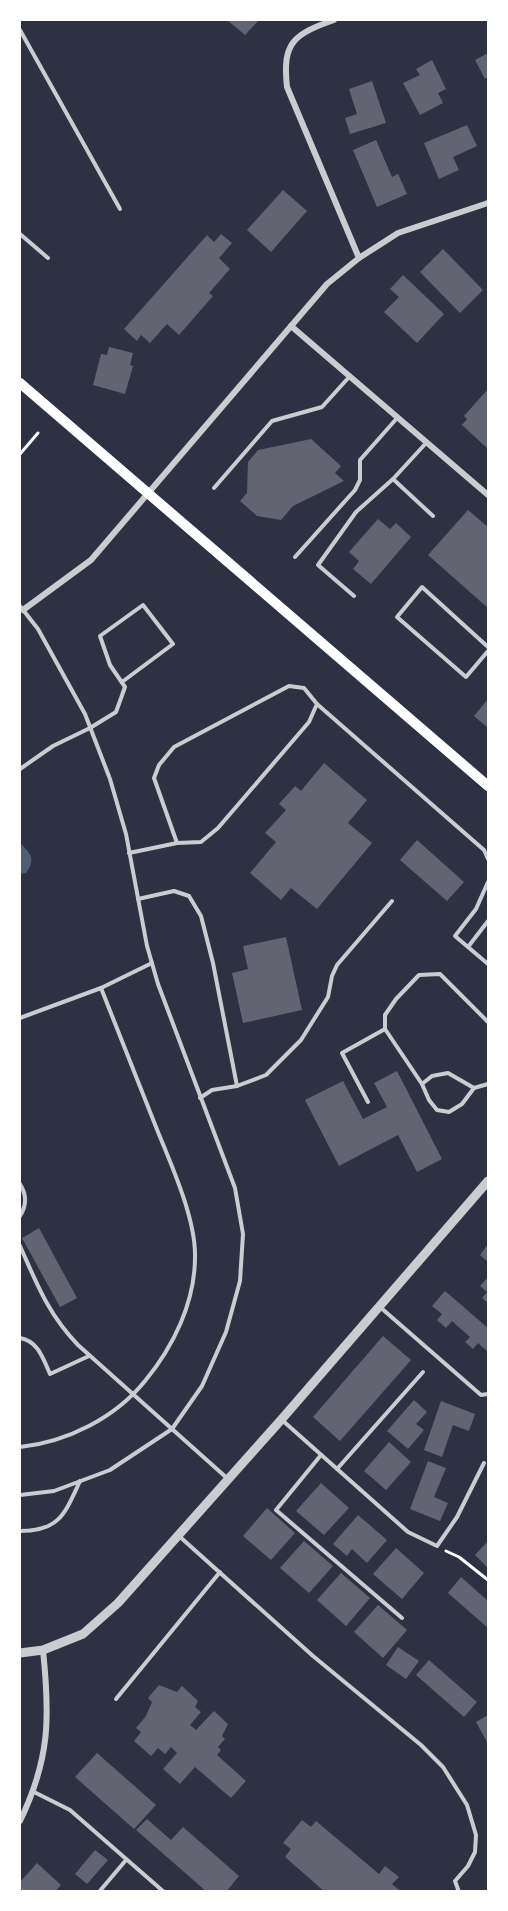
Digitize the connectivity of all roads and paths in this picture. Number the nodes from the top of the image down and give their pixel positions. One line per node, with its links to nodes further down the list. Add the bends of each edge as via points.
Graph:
1 (334, 20): 7 (street, via 306,30 288,48 287,87)
2 (20, 30): 4 (lane)
3 (489, 203): 7 (street, via 398,233)
4 (120, 209)
5 (20, 234): 6 (lane)
6 (48, 258)
7 (359, 258): 8 (street, via 327,284)
8 (291, 326): 9 (street); 17 (street)
9 (350, 376): 11 (street); 16 (lane, via 322,407 272,421)
10 (20, 383): 17 (main road)
11 (399, 417): 13 (street); 20 (lane, via 360,459 360,480 355,490)
12 (38, 433): 14 (path)
13 (427, 442): 15 (lane); 18 (street)
14 (20, 454)
15 (393, 479): 19 (lane); 21 (lane, via 356,512 318,565)
16 (214, 488)
17 (148, 493): 22 (street, via 91,560); 28 (main road)
18 (489, 495)
19 (434, 516)
20 (295, 557)
21 (354, 596)
22 (21, 608): 26 (lane, via 39,629)
23 (489, 649): 23 (lane, via 466,677 397,617 422,587)
24 (122, 682): 24 (lane, via 110,665 100,636 143,605 172,644); 26 (lane, via 125,687 116,712)
25 (317, 704): 29 (lane, via 309,722 218,828 201,842); 29 (lane, via 304,687 289,686 174,747 154,778); 31 (lane, via 484,850)
26 (90, 728): 27 (lane, via 53,746); 30 (lane, via 110,778)
27 (20, 770)
28 (489, 786)
29 (177, 843): 30 (lane)
30 (129, 853): 33 (lane)
31 (489, 859)
32 (489, 882): 36 (lane, via 476,909 455,936)
33 (138, 899): 37 (lane); 45 (lane, via 174,891 189,896 201,916)
34 (392, 901): 45 (lane, via 337,965 328,997 301,1040 266,1075)
35 (489, 921): 36 (lane)
36 (468, 947): 38 (lane)
37 (152, 963): 39 (lane); 47 (lane)
38 (489, 964)
39 (101, 988): 40 (lane); 58 (lane, via 172,1166 190,1224 195,1257 190,1295 178,1331)
40 (20, 1017)
41 (489, 1022): 42 (lane, via 440,974 419,975 385,1015)
42 (386, 1029): 43 (lane); 48 (lane, via 342,1053)
43 (422, 1083): 46 (lane, via 448,1072); 46 (lane, via 437,1110 449,1112 462,1104)
44 (489, 1084): 46 (lane)
45 (237, 1086): 47 (lane, via 212,1090)
46 (474, 1088)
47 (200, 1098): 60 (lane, via 235,1188 243,1234 240,1281 226,1332 202,1386)
48 (368, 1102)
49 (489, 1180): 53 (street)
50 (20, 1184): 51 (lane, via 26,1200)
51 (20, 1216)
52 (20, 1246): 55 (lane, via 59,1326)
53 (380, 1306): 57 (lane, via 481,1395); 59 (street)
54 (20, 1338): 55 (lane, via 39,1350 50,1374)
55 (89, 1356): 58 (lane)
56 (423, 1372): 64 (lane)
57 (489, 1394)
58 (134, 1395): 60 (lane); 61 (lane, via 100,1422)
59 (281, 1420): 62 (lane); 65 (street)
60 (172, 1429): 65 (lane); 66 (lane, via 110,1470)
61 (20, 1447)
62 (321, 1455): 64 (lane); 73 (lane, via 276,1510)
63 (484, 1463): 70 (lane, via 457,1517)
64 (337, 1470): 70 (lane, via 408,1533)
65 (228, 1479): 69 (street)
66 (80, 1481): 67 (lane, via 54,1491); 68 (lane, via 65,1514 56,1522 34,1531)
67 (20, 1495)
68 (20, 1531)
69 (179, 1536): 71 (lane); 74 (street, via 118,1603 83,1634)
70 (437, 1546): 72 (path)
71 (220, 1572): 76 (lane); 82 (lane, via 443,1767 467,1805 476,1835 475,1852 455,1881)
72 (489, 1580)
73 (402, 1618)
74 (42, 1650): 75 (street); 77 (street, via 48,1701 45,1748)
75 (20, 1653)
76 (116, 1699)
77 (34, 1792): 78 (street); 79 (lane, via 70,1810)
78 (20, 1821)
79 (126, 1860): 80 (lane); 81 (lane)
80 (99, 1892)
81 (164, 1892)
82 (459, 1892)

